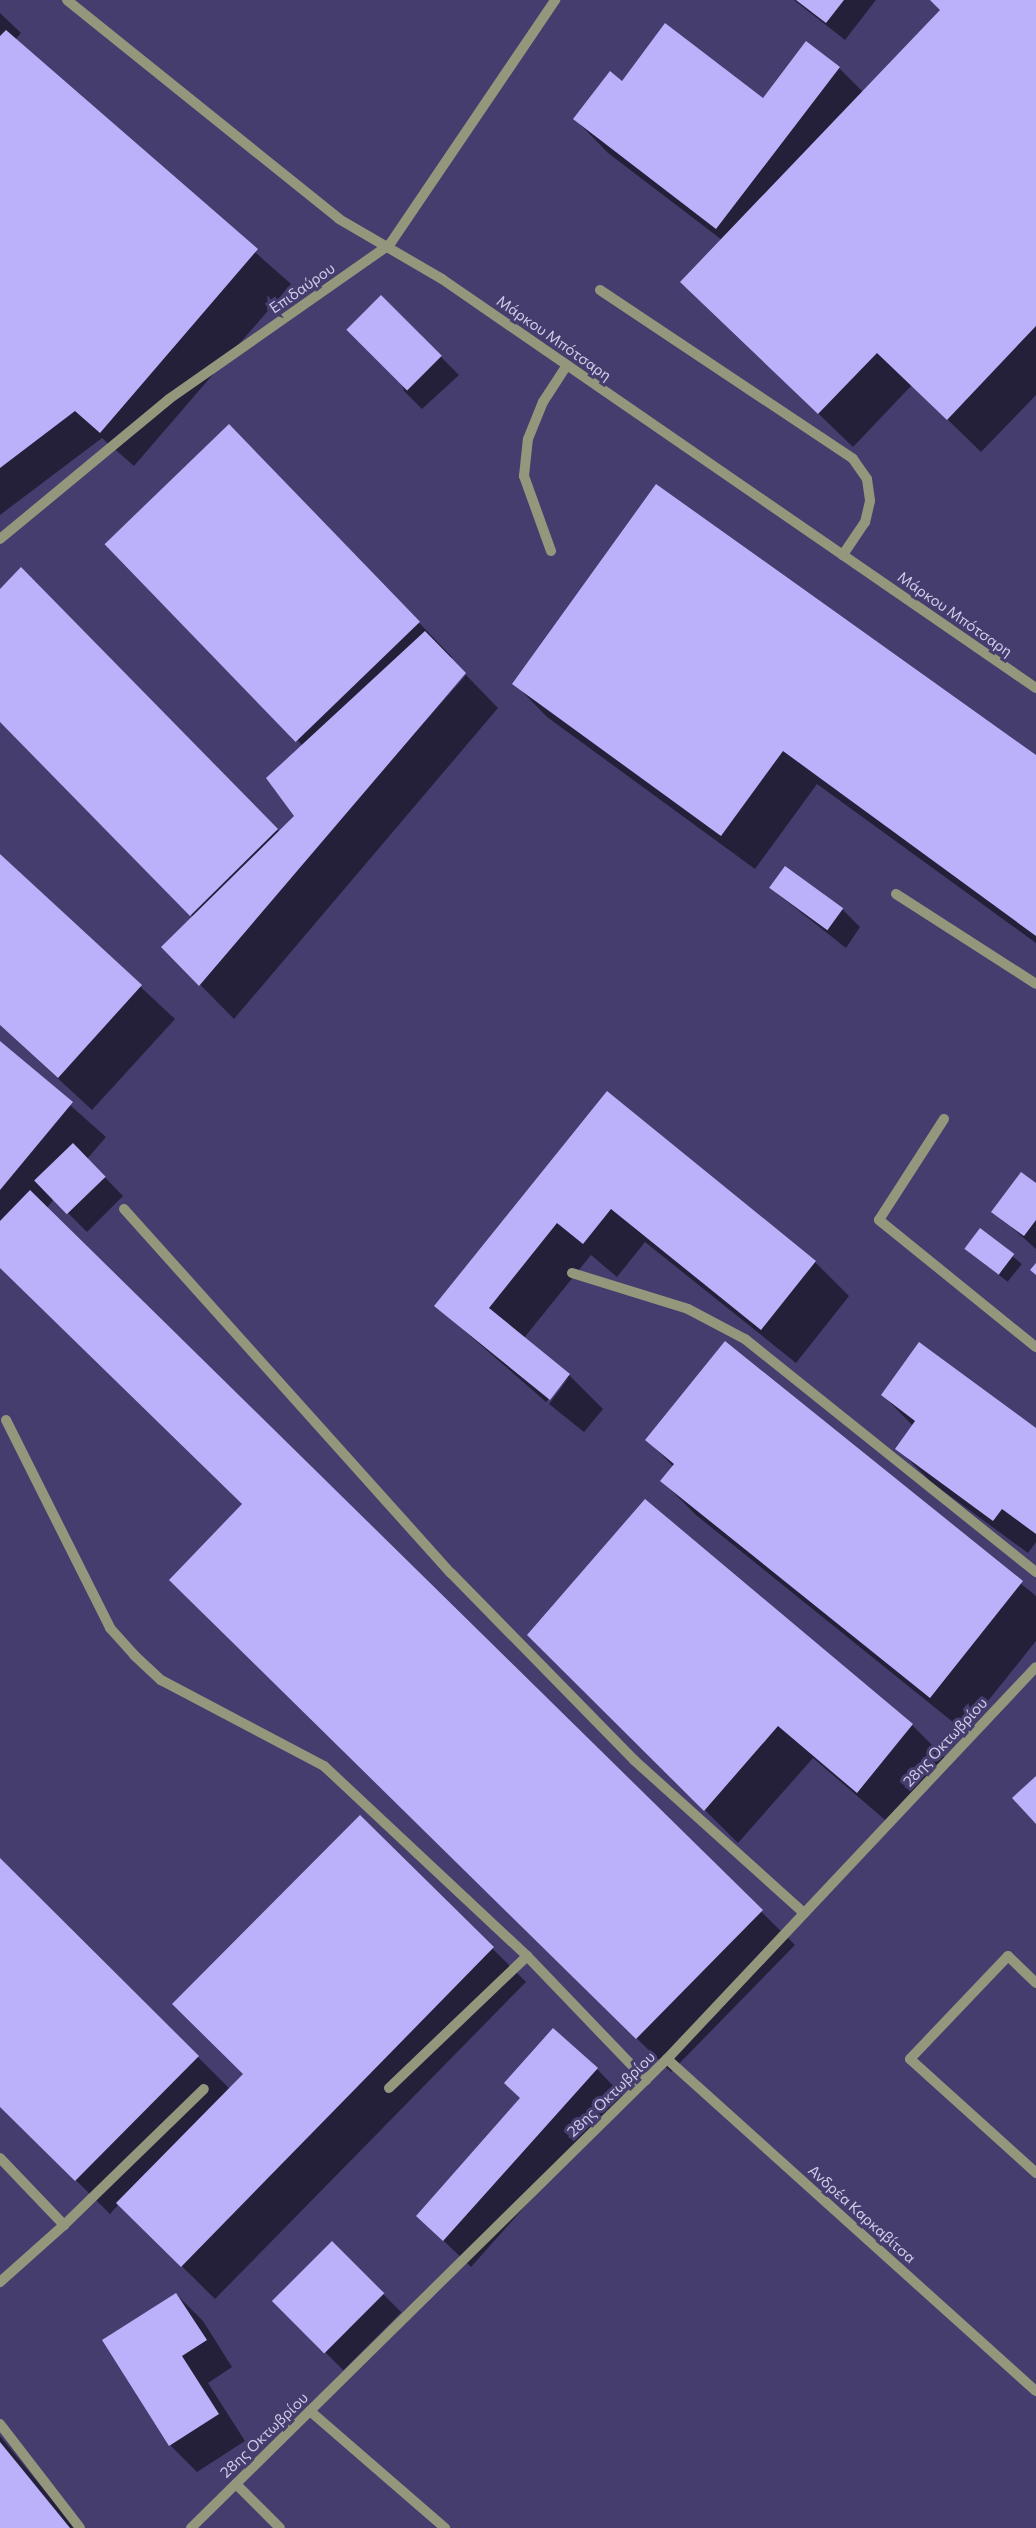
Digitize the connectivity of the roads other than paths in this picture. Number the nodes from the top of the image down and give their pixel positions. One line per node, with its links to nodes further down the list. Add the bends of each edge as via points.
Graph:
1 (67, 0): 3 (street, Μάρκου Μπότσαρη, via 339,219)
2 (555, 0): 3 (street, Επιδαύρου)
3 (390, 244): 5 (street, Μάρκου Μπότσαρη); 6 (street, Επιδαύρου, via 170,399)
4 (600, 290): 8 (street, via 853,459 867,479 870,501 865,522)
5 (567, 365): 7 (street, via 539,411 528,439 524,476); 8 (street, Μάρκου Μπότσαρη)
6 (0, 539)
7 (550, 551)
8 (843, 555): 9 (street, Μάρκου Μπότσαρη)
9 (1036, 688)
10 (896, 894): 11 (street)
11 (1036, 984)
12 (944, 1119): 15 (street, via 879,1220)
13 (124, 1209): 19 (street, via 422,1542 634,1760)
14 (572, 1273): 17 (street, via 688,1309 745,1339)
15 (1036, 1347)
16 (6, 1420): 20 (street, via 110,1628 134,1655 161,1680 324,1766)
17 (1036, 1572)
18 (1036, 1667): 19 (street, 28ης Οκτωβρίου)
19 (804, 1913): 22 (street, 28ης Οκτωβρίου)
20 (527, 1956): 23 (street); 24 (street)
21 (1036, 1983): 27 (street, via 1008,1956 910,2059)
22 (668, 2059): 23 (street, 28ης Οκτωβρίου); 30 (street, Ανδρέα Καρκαβίτσα)
23 (645, 2080): 31 (street, 28ης Οκτωβρίου)
24 (389, 2088)
25 (204, 2089): 28 (street)
26 (0, 2158): 28 (street)
27 (1036, 2173)
28 (64, 2225): 29 (street)
29 (0, 2282)
30 (1036, 2391)
31 (310, 2411): 33 (street, 28ης Οκτωβρίου); 37 (street)
32 (0, 2424): 34 (street)
33 (236, 2484): 35 (street, 28ης Οκτωβρίου); 36 (street)
34 (80, 2528)
35 (191, 2528)
36 (280, 2528)
37 (445, 2528)

